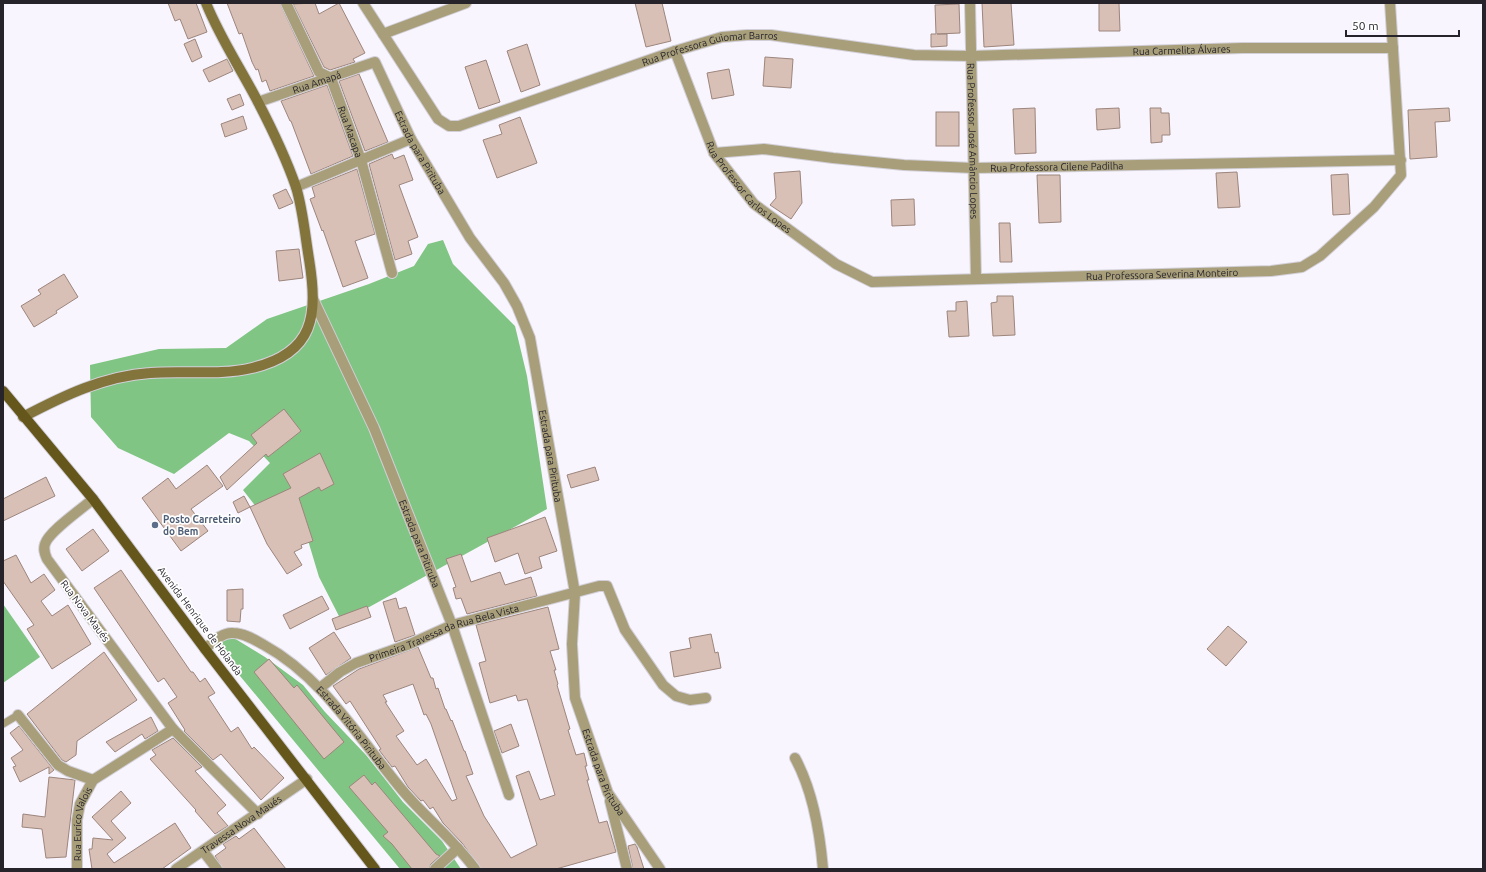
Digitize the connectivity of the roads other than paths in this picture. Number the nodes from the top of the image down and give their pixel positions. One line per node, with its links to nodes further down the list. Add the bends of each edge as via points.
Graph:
1 (206, 3): 13 (main road, via 218,32)
2 (286, 3): 12 (street, via 319,72)
3 (363, 3): 7 (street)
4 (466, 3): 7 (street)
5 (970, 3): 10 (street, Rua Professor José Amâncio Lopes)
6 (1390, 3): 8 (street, Rua Professora Severina Monteiro)
7 (383, 34): 9 (street, Rua Professora Guiomar Barros, via 438,119 449,126 459,126)
8 (1393, 48): 10 (street, Rua Carmelita Álvares, via 1242,48); 17 (street, Rua Professora Severina Monteiro)
9 (675, 51): 10 (street, Rua Professora Guiomar Barros, via 722,37 771,35 914,55); 15 (street, Rua Professor Carlos Lopes)
10 (971, 56): 18 (street, Rua Professor José Amâncio Lopes)
11 (375, 62): 12 (street, Rua Amapá); 14 (street, Estrada para Pirituba)
12 (331, 78): 13 (street, Rua Amapá); 16 (street, Rua Macapa)
13 (258, 102): 19 (main road)
14 (411, 139): 16 (street); 27 (street, Estrada para Pirituba, via 470,238 504,283 530,338)
15 (714, 153): 18 (street, Rua Professora Cilene Padilha, via 764,149 904,165); 22 (street, Rua Professor Carlos Lopes, via 754,204 836,264)
16 (361, 160): 19 (street); 20 (street, Rua Macapa)
17 (1401, 160): 18 (street, Rua Professora Cilene Padilha); 21 (street, Rua Professora Severina Monteiro, via 1401,175 1374,207 1320,256 1302,267 1271,272)
18 (973, 168): 21 (street, Rua Professor José Amâncio Lopes)
19 (296, 188): 23 (main road, via 312,274)
20 (392, 273)
21 (976, 278): 22 (street, Rua Professora Severina Monteiro, via 910,283)
22 (872, 282)
23 (313, 299): 25 (main road, via 311,323 302,342 287,355 232,372 148,373 118,378 75,390); 28 (street, Estrada para Pitiruba, via 374,428)
24 (3, 391): 25 (main road, Avenida Henrique de Holanda)
25 (23, 417): 26 (main road, Avenida Henrique de Holanda)
26 (93, 499): 29 (main road, Avenida Henrique de Holanda); 34 (street, Rua Nova Maués, via 52,534 45,543 44,551 47,559)
27 (575, 593): 28 (street, Primeira Travessa da Rua Bela Vista); 31 (street, Primeira Travessa da Rua Bela Vista, via 607,586 625,630 663,684 676,696 690,700); 38 (street, Estrada para Pirituba, via 572,644 575,698)
28 (452, 626): 30 (street, Primeira Travessa da Rua Bela Vista, via 356,663); 39 (street, Estrada para Pitiruba)
29 (205, 649): 30 (street, Estrada Vitória Pirituba, via 224,634 233,632 242,635 282,654); 36 (main road, Avenida Henrique de Holanda)
30 (320, 688): 41 (street, Estrada Vitória Pirituba, via 404,792)
31 (706, 698)
32 (18, 714): 33 (lane); 37 (street, via 58,765)
33 (3, 724)
34 (173, 729): 37 (street); 40 (street, Rua Nova Maués)
35 (795, 758): 51 (street, via 804,774 821,848)
36 (307, 779): 40 (street, Travessa Nova Maués); 46 (main road, Avenida Henrique de Holanda)
37 (93, 780): 43 (street, Rua Euríco Valois, via 80,804 76,820)
38 (608, 793): 49 (street); 50 (street, Estrada para Pirituba)
39 (509, 795)
40 (258, 814): 42 (street, Travessa Nova Maués)
41 (458, 848): 47 (street); 48 (street, Estrada Vitória Pirituba)
42 (203, 851): 44 (street, Travessa Nova Maués); 45 (street)
43 (77, 869)
44 (176, 869)
45 (217, 869)
46 (376, 869)
47 (435, 869)
48 (475, 869)
49 (627, 869)
50 (660, 869)
51 (823, 869)

